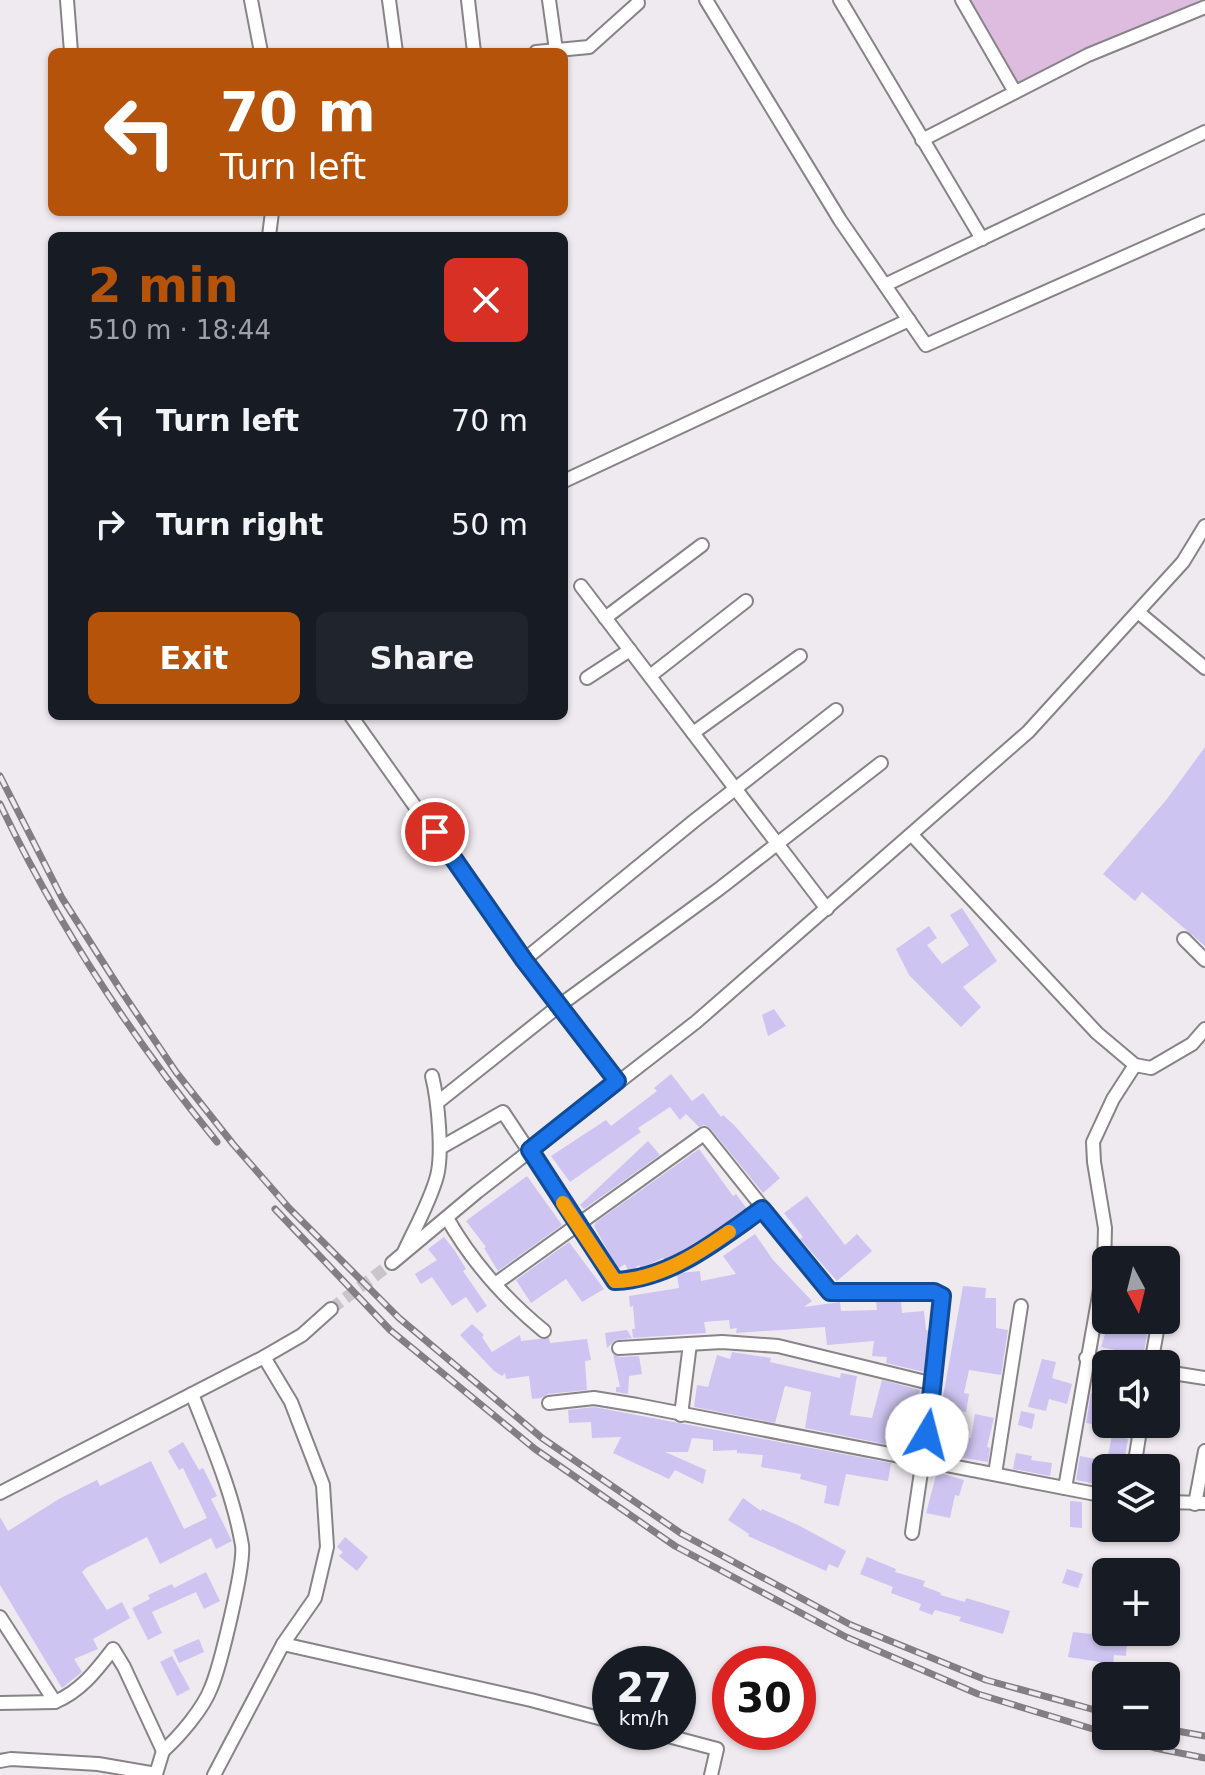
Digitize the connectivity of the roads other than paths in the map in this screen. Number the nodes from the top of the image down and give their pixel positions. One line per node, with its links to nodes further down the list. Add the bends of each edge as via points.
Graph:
1 (67, 0): 11 (street)
2 (251, 0): 12 (street)
3 (389, 0): 13 (street)
4 (468, 0): 14 (street)
5 (549, 0): 15 (street)
6 (706, 0): 22 (street)
7 (840, 0): 19 (street)
8 (962, 0): 17 (street)
9 (638, 3): 16 (street, via 589,47)
10 (1205, 7): 17 (street)
11 (71, 48)
12 (260, 48)
13 (395, 48)
14 (474, 48)
15 (556, 48)
16 (568, 49)
17 (1015, 92): 19 (street)
18 (1205, 132): 21 (street)
19 (922, 140): 21 (street)
20 (1205, 221): 23 (street, via 926,345)
21 (982, 239): 22 (street)
22 (885, 285): 23 (street)
23 (909, 320): 24 (street)
24 (568, 479)
25 (1205, 526): 26 (street)
26 (1200, 539): 30 (street)
27 (702, 545): 31 (street)
28 (581, 586): 31 (street)
29 (746, 601): 35 (street)
30 (1138, 612): 34 (street); 42 (street, via 1028,732)
31 (605, 618): 32 (street)
32 (630, 650): 35 (street); 36 (street)
33 (800, 656): 39 (street)
34 (1205, 668)
35 (650, 676): 39 (street)
36 (587, 678)
37 (836, 710): 41 (street)
38 (354, 720): 46 (street)
39 (693, 733): 41 (street)
40 (881, 763): 43 (street)
41 (735, 789): 43 (street); 46 (street)
42 (912, 835): 44 (street); 50 (street, via 1097,1033)
43 (777, 844): 44 (street); 48 (street)
44 (827, 909): 52 (street, via 696,1022)
45 (1184, 939): 47 (street)
46 (524, 960): 48 (street)
47 (1205, 960)
48 (560, 1005): 52 (street); 53 (street)
49 (1205, 1029): 50 (street, via 1192,1044 1151,1068)
50 (1135, 1065): 68 (street, via 1093,1142 1105,1246)
51 (432, 1076): 53 (street)
52 (617, 1081): 55 (street)
53 (438, 1102): 54 (street)
54 (440, 1148): 55 (street, via 503,1112); 59 (street, via 437,1176)
55 (530, 1150): 57 (street); 58 (street)
56 (762, 1209): 58 (street, via 697,1255 638,1280 615,1281); 58 (street, via 704,1134); 72 (street, via 830,1292 942,1296)
57 (447, 1218): 59 (street); 61 (street, via 463,1247)
58 (578, 1226): 61 (street)
59 (403, 1255): 60 (street)
60 (392, 1263)
61 (495, 1284): 64 (street)
62 (1021, 1306): 78 (street)
63 (331, 1309): 67 (street, via 302,1335)
64 (544, 1331)
65 (690, 1344): 66 (street); 72 (street, via 778,1346); 75 (street)
66 (619, 1348)
67 (264, 1357): 73 (street); 86 (street, via 291,1402 323,1485 327,1547 315,1598)
68 (1086, 1358): 69 (street); 79 (street)
69 (1092, 1359)
70 (1180, 1374): 71 (street)
71 (1205, 1378)
72 (934, 1384): 77 (street)
73 (192, 1394): 80 (street); 91 (street, via 229,1490 243,1549 211,1690)
74 (549, 1403): 75 (street, via 594,1398)
75 (681, 1415): 77 (street)
76 (1205, 1451): 83 (street)
77 (923, 1461): 78 (street); 84 (street)
78 (995, 1474): 79 (street)
79 (1065, 1488): 81 (street)
80 (0, 1493)
81 (1092, 1493)
82 (1180, 1502): 83 (street)
83 (1200, 1503)
84 (912, 1533)
85 (1, 1619): 87 (street)
86 (283, 1644): 89 (street); 93 (street)
87 (55, 1702): 88 (street); 91 (street, via 88,1681 113,1649)
88 (0, 1703)
89 (592, 1716)
90 (696, 1743): 94 (street, via 717,1749)
91 (163, 1751): 92 (street, via 156,1774 98,1764)
92 (0, 1761)
93 (214, 1775)
94 (711, 1775)

